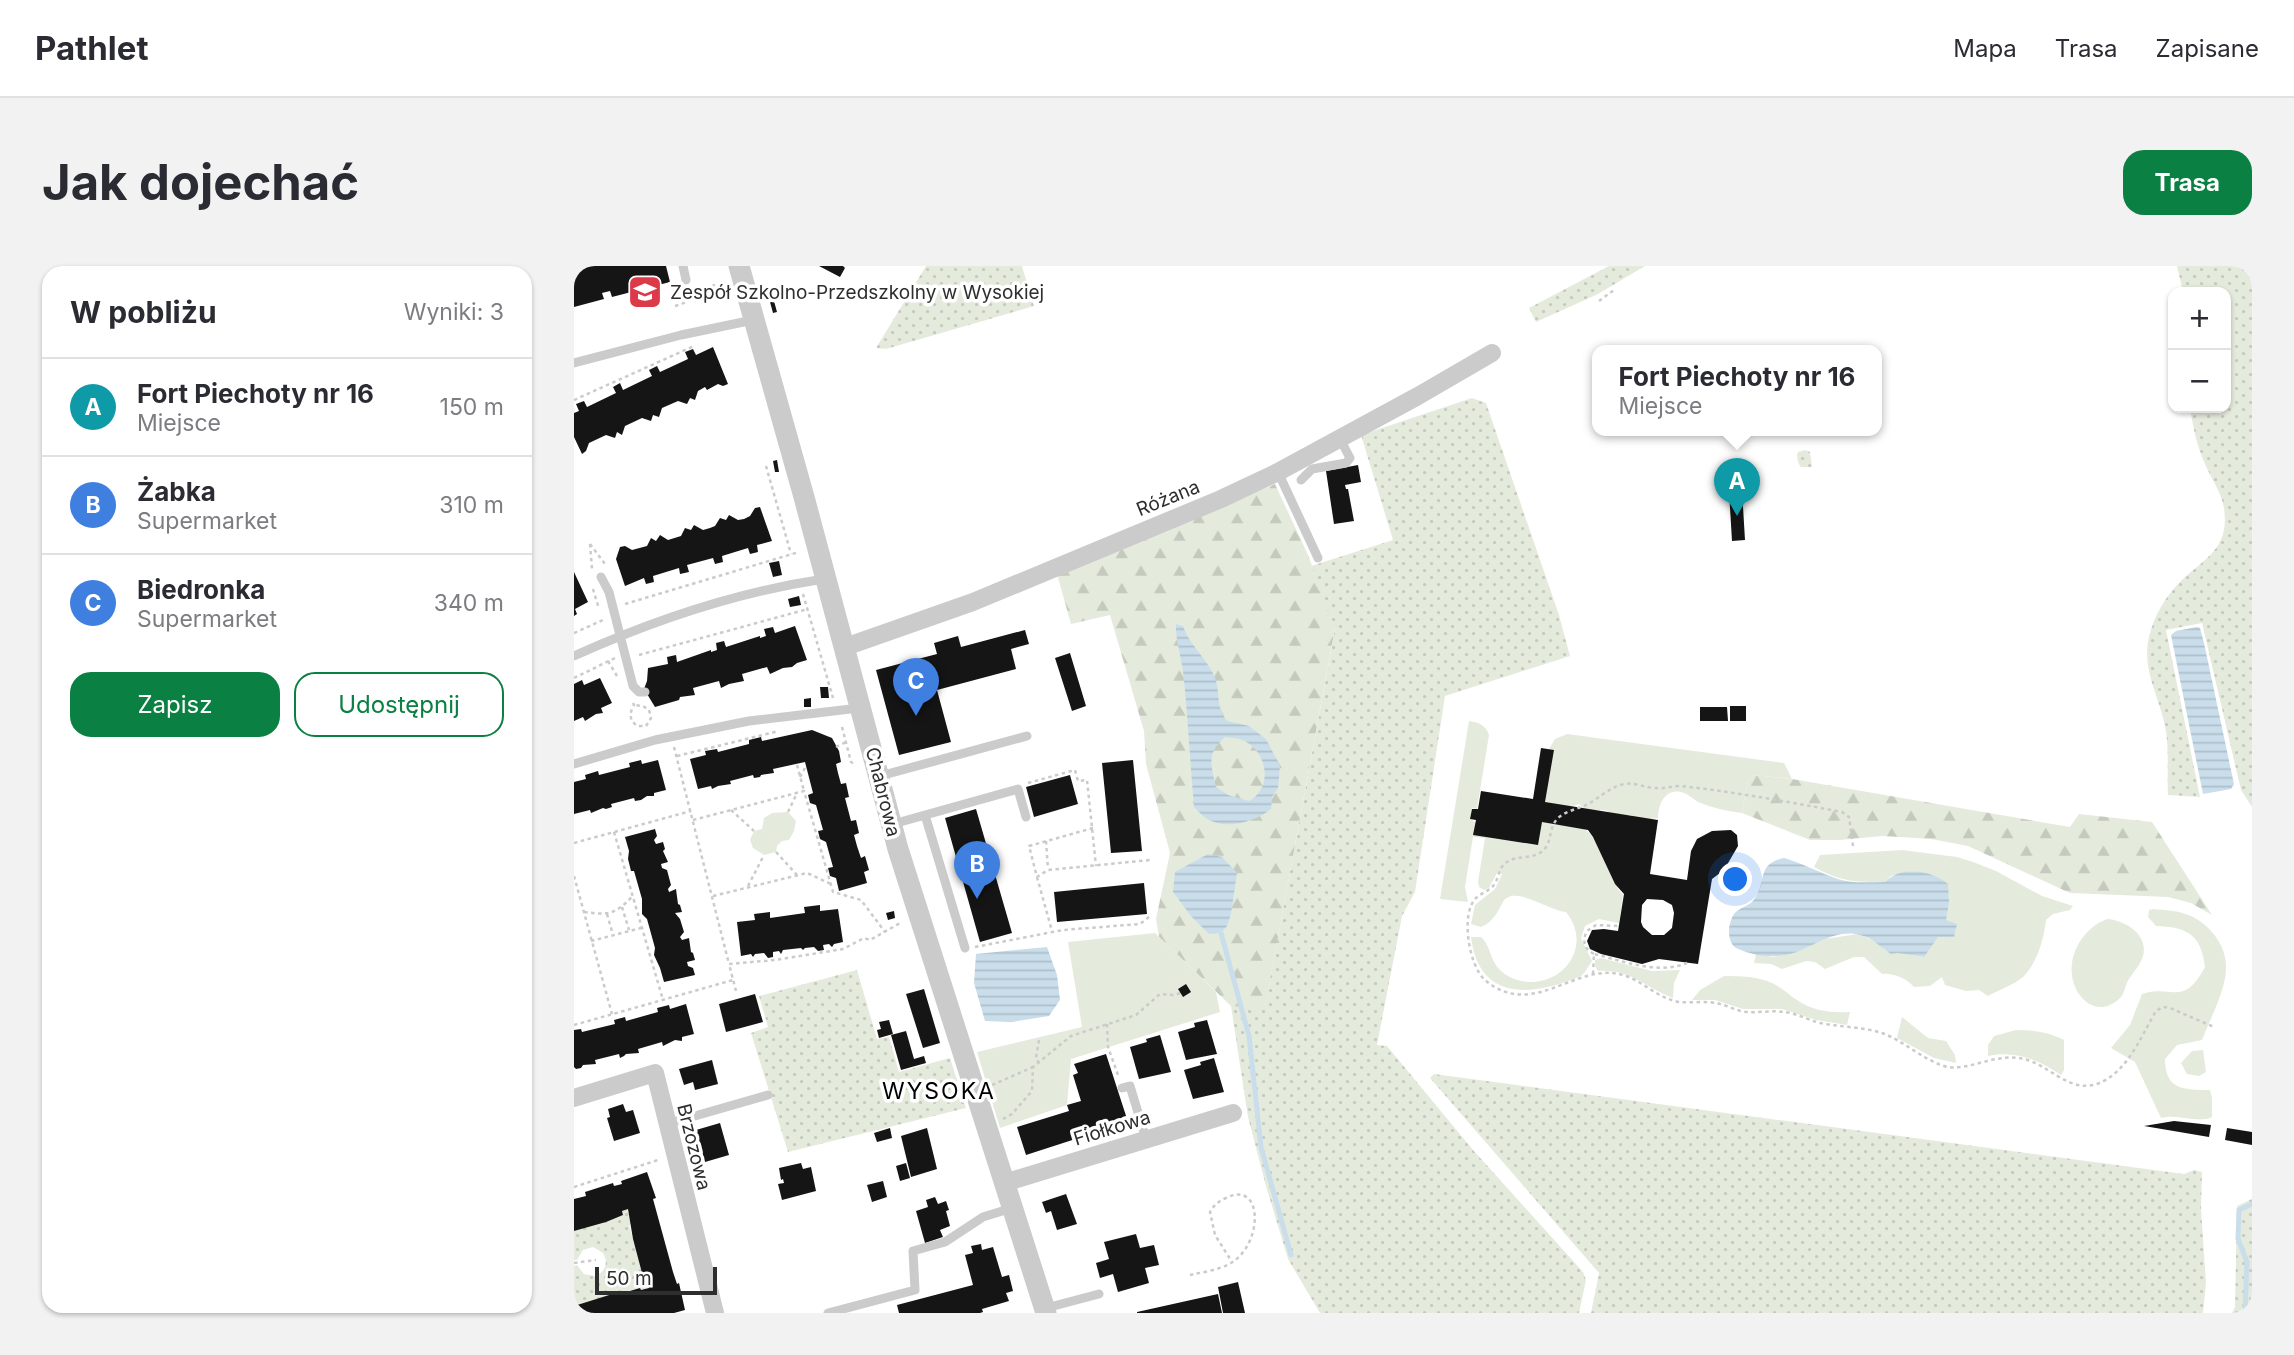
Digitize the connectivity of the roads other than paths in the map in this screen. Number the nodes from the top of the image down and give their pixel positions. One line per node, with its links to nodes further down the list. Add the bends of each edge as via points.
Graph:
1 (683, 266): 3 (lane)
2 (739, 266): 4 (street, Chabrowa)
3 (686, 280)
4 (755, 320): 6 (lane); 12 (street, Chabrowa)
5 (1492, 353): 7 (street, Różana)
6 (574, 363)
7 (1339, 439): 8 (street, Różana); 9 (lane, via 1350,458 1346,463 1312,470)
8 (1278, 472): 10 (lane); 14 (street, Różana, via 973,602)
9 (1301, 480)
10 (1318, 558)
11 (601, 577): 13 (lane)
12 (826, 578): 13 (lane, via 767,588); 14 (street, Chabrowa)
13 (621, 635): 15 (lane); 16 (lane, via 633,686)
14 (845, 648): 17 (street, Chabrowa)
15 (574, 656)
16 (645, 692)
17 (861, 708): 19 (lane, via 749,721); 20 (street, Chabrowa)
18 (1027, 736): 20 (lane)
19 (574, 764)
20 (869, 773): 23 (street, Chabrowa)
21 (925, 815): 22 (lane, via 1018,789); 23 (lane); 24 (lane)
22 (1026, 817)
23 (891, 825): 31 (street, Chabrowa)
24 (965, 948)
25 (1122, 1088): 30 (lane, via 1130,1086)
26 (768, 1095): 29 (lane)
27 (574, 1098): 29 (street, Brzozowa, via 655,1073)
28 (1233, 1113): 30 (street, Fiołkowa)
29 (667, 1124): 35 (street, Brzozowa)
30 (1146, 1139): 31 (street, Fiołkowa)
31 (1004, 1183): 32 (street, Chabrowa)
32 (1012, 1208): 34 (street, Chabrowa); 36 (lane, via 983,1217 945,1242 913,1251 915,1290)
33 (1099, 1294): 34 (lane)
34 (1045, 1310)
35 (715, 1313)
36 (828, 1313)

